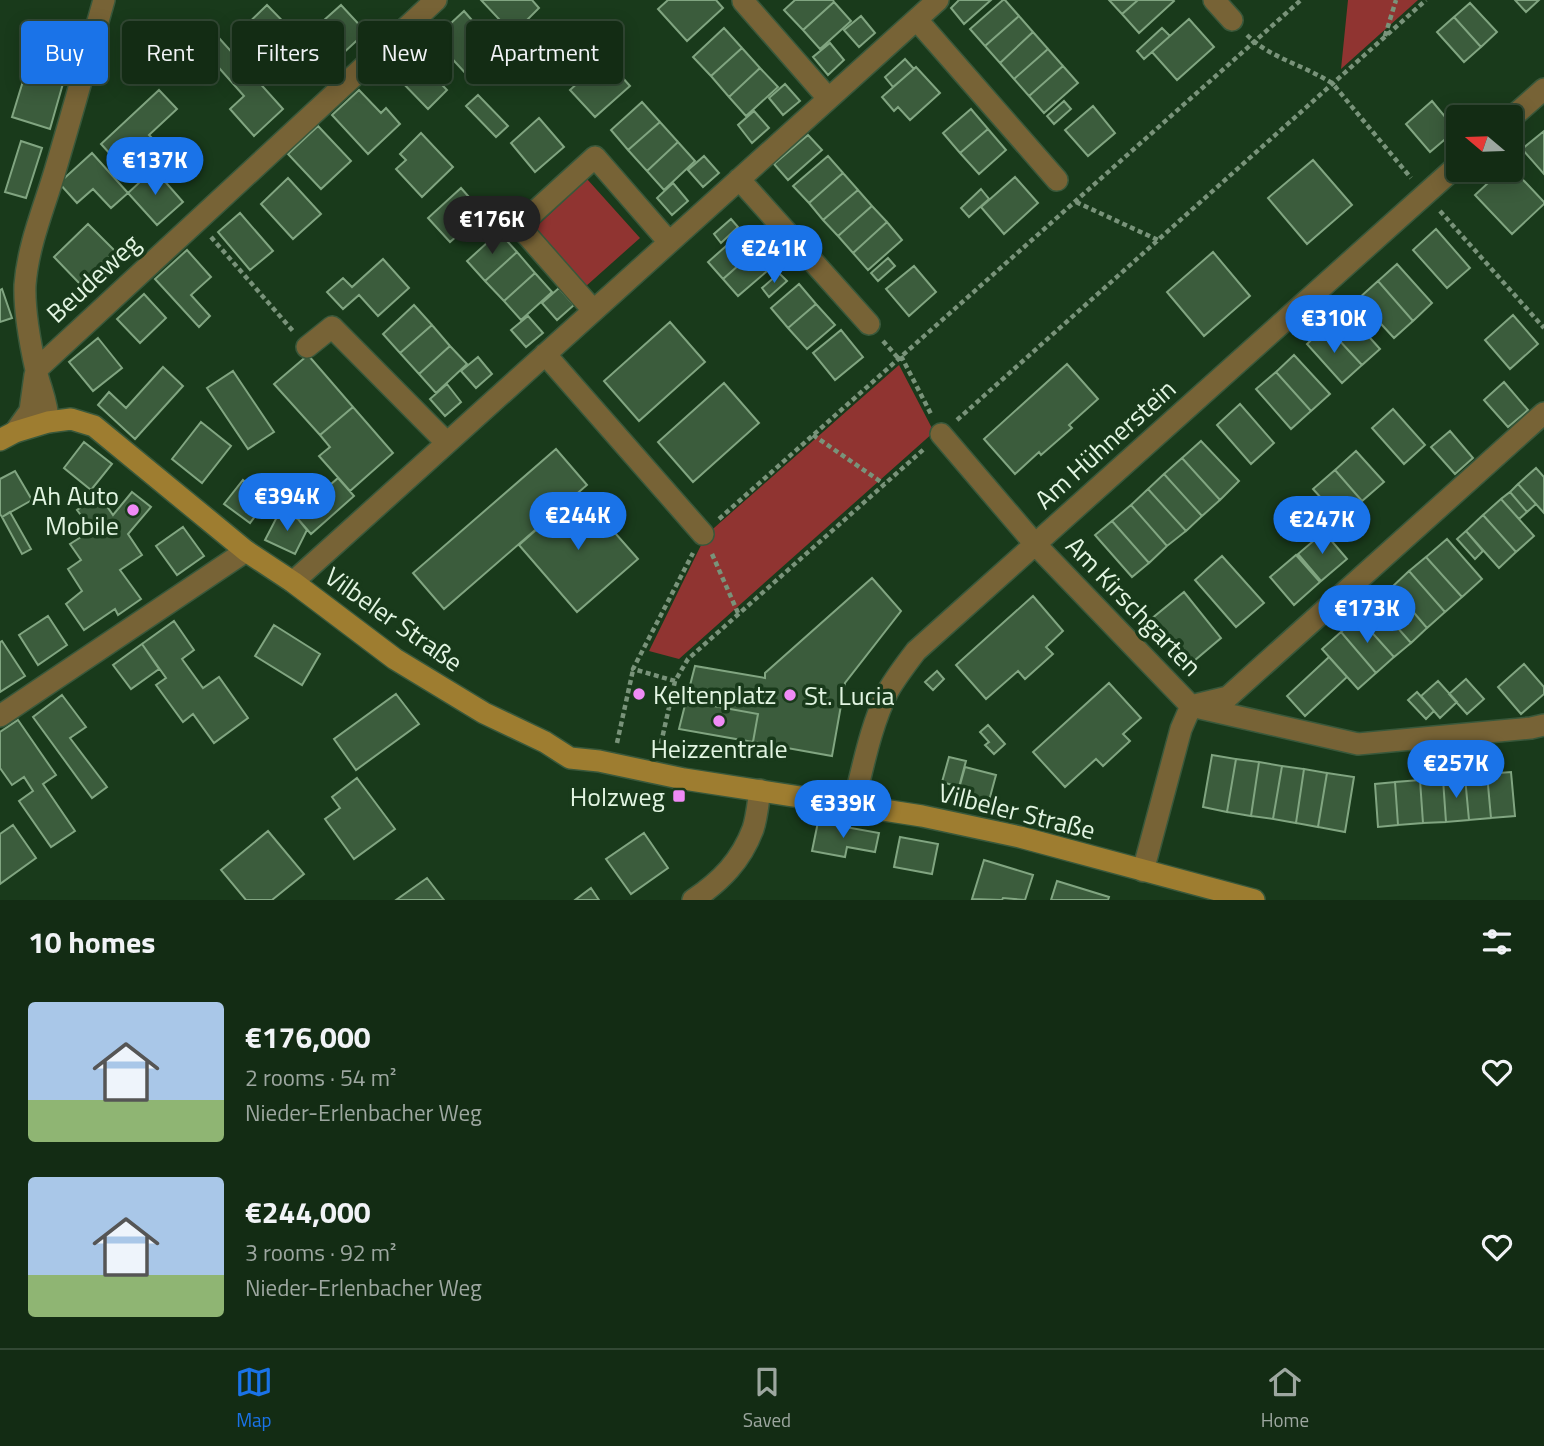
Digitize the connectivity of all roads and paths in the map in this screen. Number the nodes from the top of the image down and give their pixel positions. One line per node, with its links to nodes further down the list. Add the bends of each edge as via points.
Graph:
1 (104, 0): 29 (street, Vilbeler Straße, via 28,263 27,316)
2 (436, 0): 21 (street, Beudeweg)
3 (938, 0): 9 (street)
4 (1214, 0): 10 (street)
5 (1301, 0): 20 (path)
6 (1396, 0): 11 (path)
7 (1426, 0): 11 (path)
8 (743, 1): 15 (street)
9 (916, 19): 15 (street); 19 (street)
10 (1232, 20)
11 (1385, 37): 22 (path)
12 (1268, 52): 13 (path)
13 (1319, 75)
14 (1544, 89): 16 (street)
15 (828, 98): 18 (street)
16 (1523, 108)
17 (1446, 176): 38 (street, Am Hühnerstein)
18 (739, 179): 23 (street); 25 (street)
19 (1057, 180): 20 (path)
20 (1076, 202): 22 (path); 28 (path)
21 (196, 220): 26 (path); 29 (street, Beudeweg)
22 (1158, 240): 32 (path)
23 (670, 242): 24 (street); 24 (street, via 595,157 519,226)
24 (593, 310): 27 (street)
25 (869, 324)
26 (307, 347): 35 (street, via 332,327)
27 (545, 354): 35 (street); 37 (street)
28 (901, 356): 32 (path); 33 (path)
29 (36, 370): 31 (street, Vilbeler Straße); 34 (street, Vilbeler Straße, via 30,411)
30 (1544, 413): 44 (street, via 1228,697)
31 (48, 422): 34 (street, Vilbeler Straße); 39 (street, Vilbeler Straße, via 71,419 94,426)
32 (941, 433): 36 (path); 38 (street, Am Kirschgarten)
33 (813, 435): 36 (path); 37 (path)
34 (8, 436)
35 (447, 443): 40 (street)
36 (884, 484): 41 (path)
37 (703, 534): 41 (path); 42 (path)
38 (1035, 544): 44 (street, Am Kirschgarten); 50 (street, Am Hühnerstein, via 916,651 902,669 878,715)
39 (246, 551): 40 (street, Vilbeler Straße); 45 (street)
40 (293, 582): 48 (street, Vilbeler Straße, via 395,659 484,713 570,758)
41 (738, 613): 43 (path, via 688,659)
42 (633, 669): 43 (path); 46 (path)
43 (675, 681): 48 (path)
44 (1191, 706): 47 (street, Am Kirschgarten, via 1359,744); 51 (street)
45 (0, 716)
46 (623, 717)
47 (1544, 725)
48 (654, 774): 49 (street, Vilbeler Straße)
49 (760, 790): 50 (street, Vilbeler Straße); 52 (street, via 753,828 737,862)
50 (853, 806): 51 (street, Vilbeler Straße, via 1020,837)
51 (1143, 871): 53 (street, Vilbeler Straße)
52 (693, 900)
53 (1254, 900)

